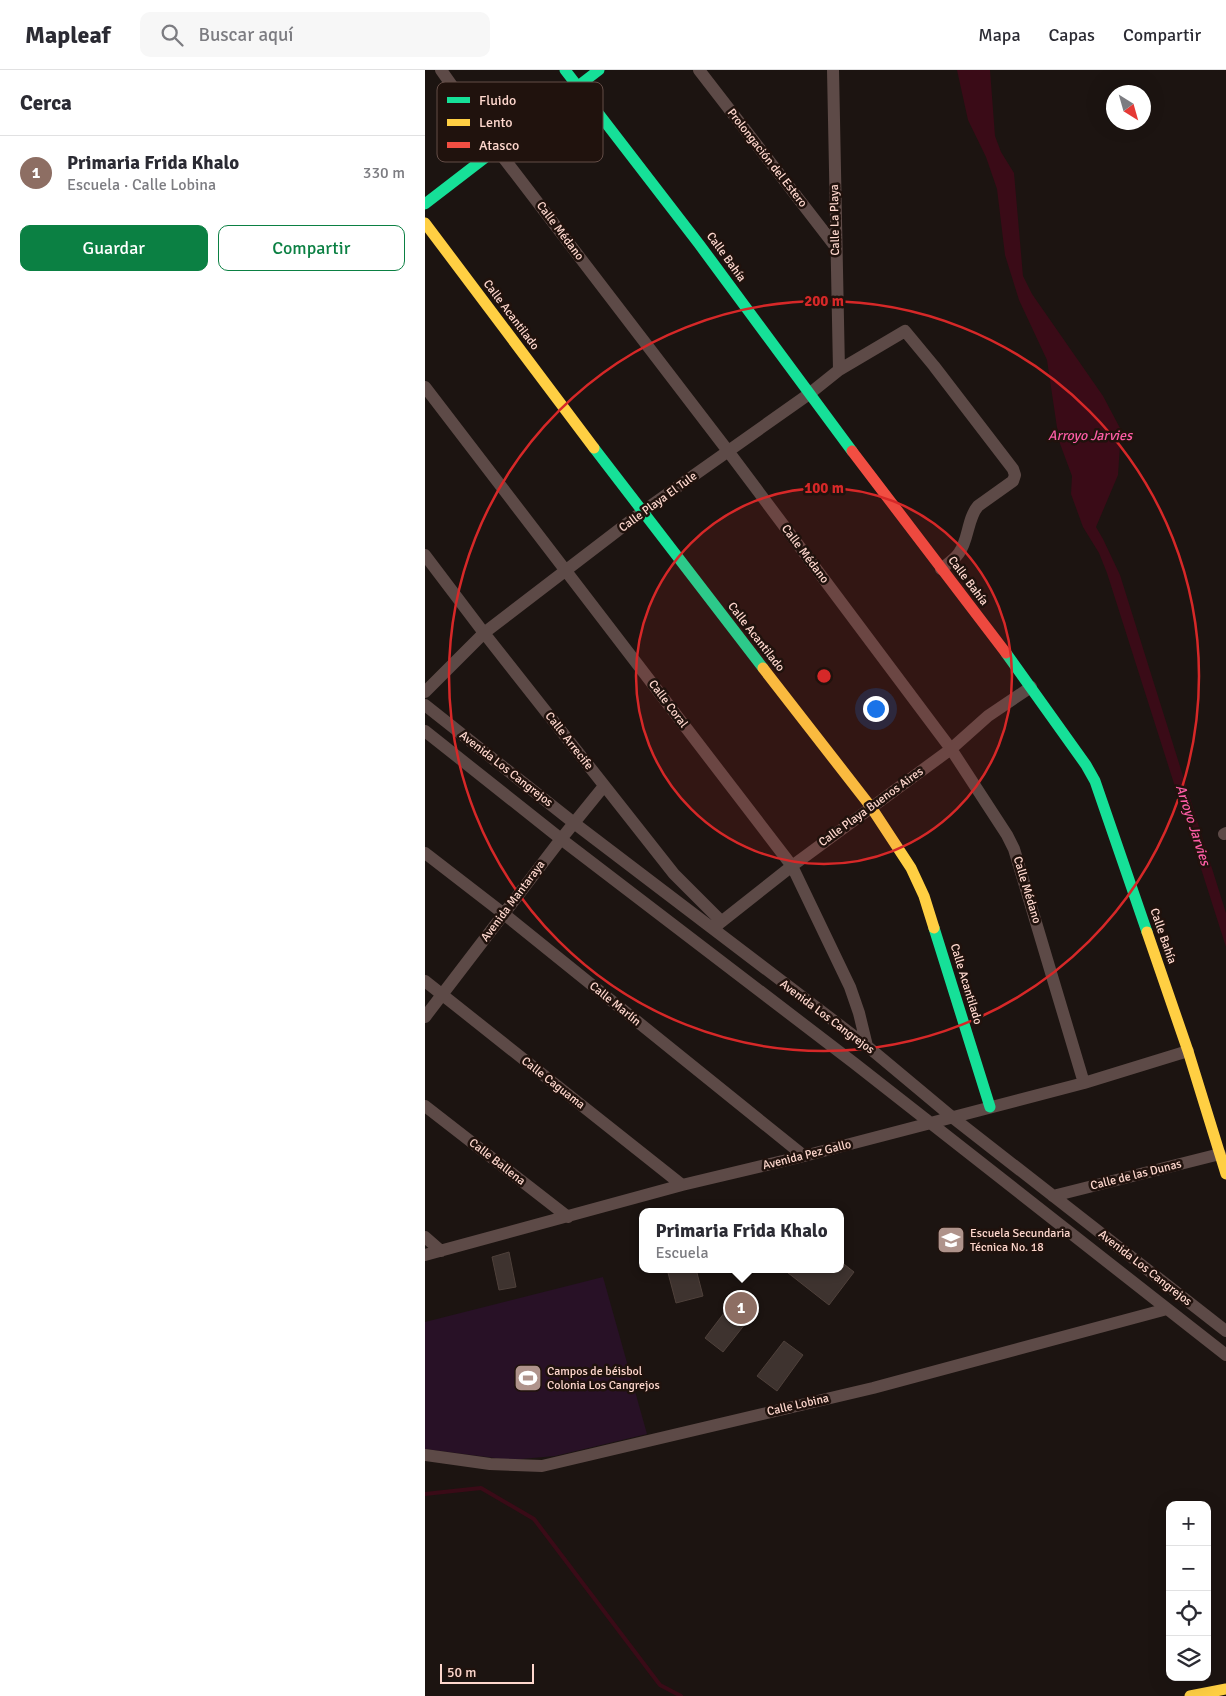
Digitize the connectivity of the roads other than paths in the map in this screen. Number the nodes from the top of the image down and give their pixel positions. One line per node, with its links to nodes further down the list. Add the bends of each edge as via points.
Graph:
1 (441, 70): 6 (street, Calle Médano)
2 (565, 70): 7 (main road, Calle Bahía)
3 (599, 70): 8 (main road)
4 (699, 70): 14 (street, Prolongación del Estero)
5 (833, 70): 14 (street, Calle La Playa)
6 (449, 82)
7 (574, 82)
8 (582, 82)
9 (603, 120): 17 (main road, Calle Bahía)
10 (478, 162): 12 (main road)
11 (507, 162): 18 (street, Calle Médano)
12 (425, 204)
13 (425, 223): 19 (main road, Calle Acantilado)
14 (835, 246): 15 (street, Calle La Playa)
15 (839, 370): 17 (street, Calle Playa El Tule); 21 (street, Calle Playa El Tule, via 905,331 1013,469 1013,481 974,511 959,553)
16 (425, 387): 22 (street, Calle Coral)
17 (809, 394): 18 (street, Calle Playa El Tule); 21 (main road, Calle Bahía)
18 (727, 451): 19 (street, Calle Playa El Tule); 28 (street, Calle Médano)
19 (642, 512): 22 (street, Calle Playa El Tule); 30 (main road, Calle Acantilado)
20 (425, 555): 23 (street, Calle Arrecife)
21 (941, 569): 24 (main road, Calle Bahía)
22 (566, 571): 23 (street, Calle Playa El Tule); 34 (street, Calle Coral)
23 (484, 633): 25 (street, Calle Playa El Tule); 29 (street, Calle Arrecife)
24 (1031, 687): 28 (street, Calle Playa Buenos Aires, via 989,716); 41 (main road, Calle Bahía, via 1095,781)
25 (425, 692)
26 (425, 705): 31 (street, Avenida Los Cangrejos)
27 (425, 731): 32 (street, Avenida Los Cangrejos)
28 (951, 749): 30 (street, Calle Playa Buenos Aires); 42 (street, Calle Médano, via 1014,849)
29 (604, 786): 31 (street, Avenida Mantaraya); 36 (street, Calle Arrecife)
30 (871, 807): 34 (street, Calle Playa Buenos Aires); 44 (main road, Calle Acantilado, via 919,882)
31 (574, 823): 32 (street, Avenida Mantaraya); 36 (street, Avenida Los Cangrejos)
32 (561, 839): 35 (street, Avenida Mantaraya); 46 (street, Avenida Los Cangrejos)
33 (425, 853): 35 (street, Calle Marlín)
34 (792, 866): 36 (street, Calle Playa Buenos Aires); 40 (street, Calle Coral, via 850,987)
35 (504, 914): 38 (street, Avenida Mantaraya); 48 (street, Calle Marlín)
36 (717, 925): 40 (street, Avenida Los Cangrejos)
37 (425, 981): 38 (street, Calle Caguama)
38 (442, 995): 39 (street, Avenida Mantaraya); 50 (street, Calle Caguama)
39 (425, 1017)
40 (867, 1046): 45 (street, Avenida Los Cangrejos)
41 (1188, 1051): 42 (street, Avenida Pez Gallo); 47 (main road, Calle Bahía)
42 (1084, 1083): 44 (street, Avenida Pez Gallo)
43 (425, 1106): 52 (street, Calle Ballena)
44 (990, 1107): 45 (street, Avenida Pez Gallo)
45 (952, 1117): 46 (street, Avenida Pez Gallo); 51 (street, Avenida Los Cangrejos)
46 (929, 1123): 48 (street, Avenida Pez Gallo); 56 (street, Avenida Los Cangrejos)
47 (1220, 1154): 49 (main road, Calle Bahía); 51 (street, Calle de las Dunas)
48 (804, 1156): 50 (street, Avenida Pez Gallo)
49 (1226, 1174)
50 (682, 1186): 52 (street, Avenida Pez Gallo)
51 (1053, 1196): 57 (street, Avenida Los Cangrejos)
52 (569, 1217): 54 (street, Avenida Pez Gallo)
53 (425, 1237): 54 (street)
54 (441, 1250): 55 (street, Avenida Pez Gallo)
55 (425, 1255)
56 (1167, 1309): 58 (street, Avenida Los Cangrejos); 59 (street, Calle Lobina, via 873,1388 542,1466 490,1464)
57 (1226, 1331)
58 (1226, 1355)
59 (425, 1455)
60 (1226, 1689): 61 (main road)
61 (1190, 1696)

